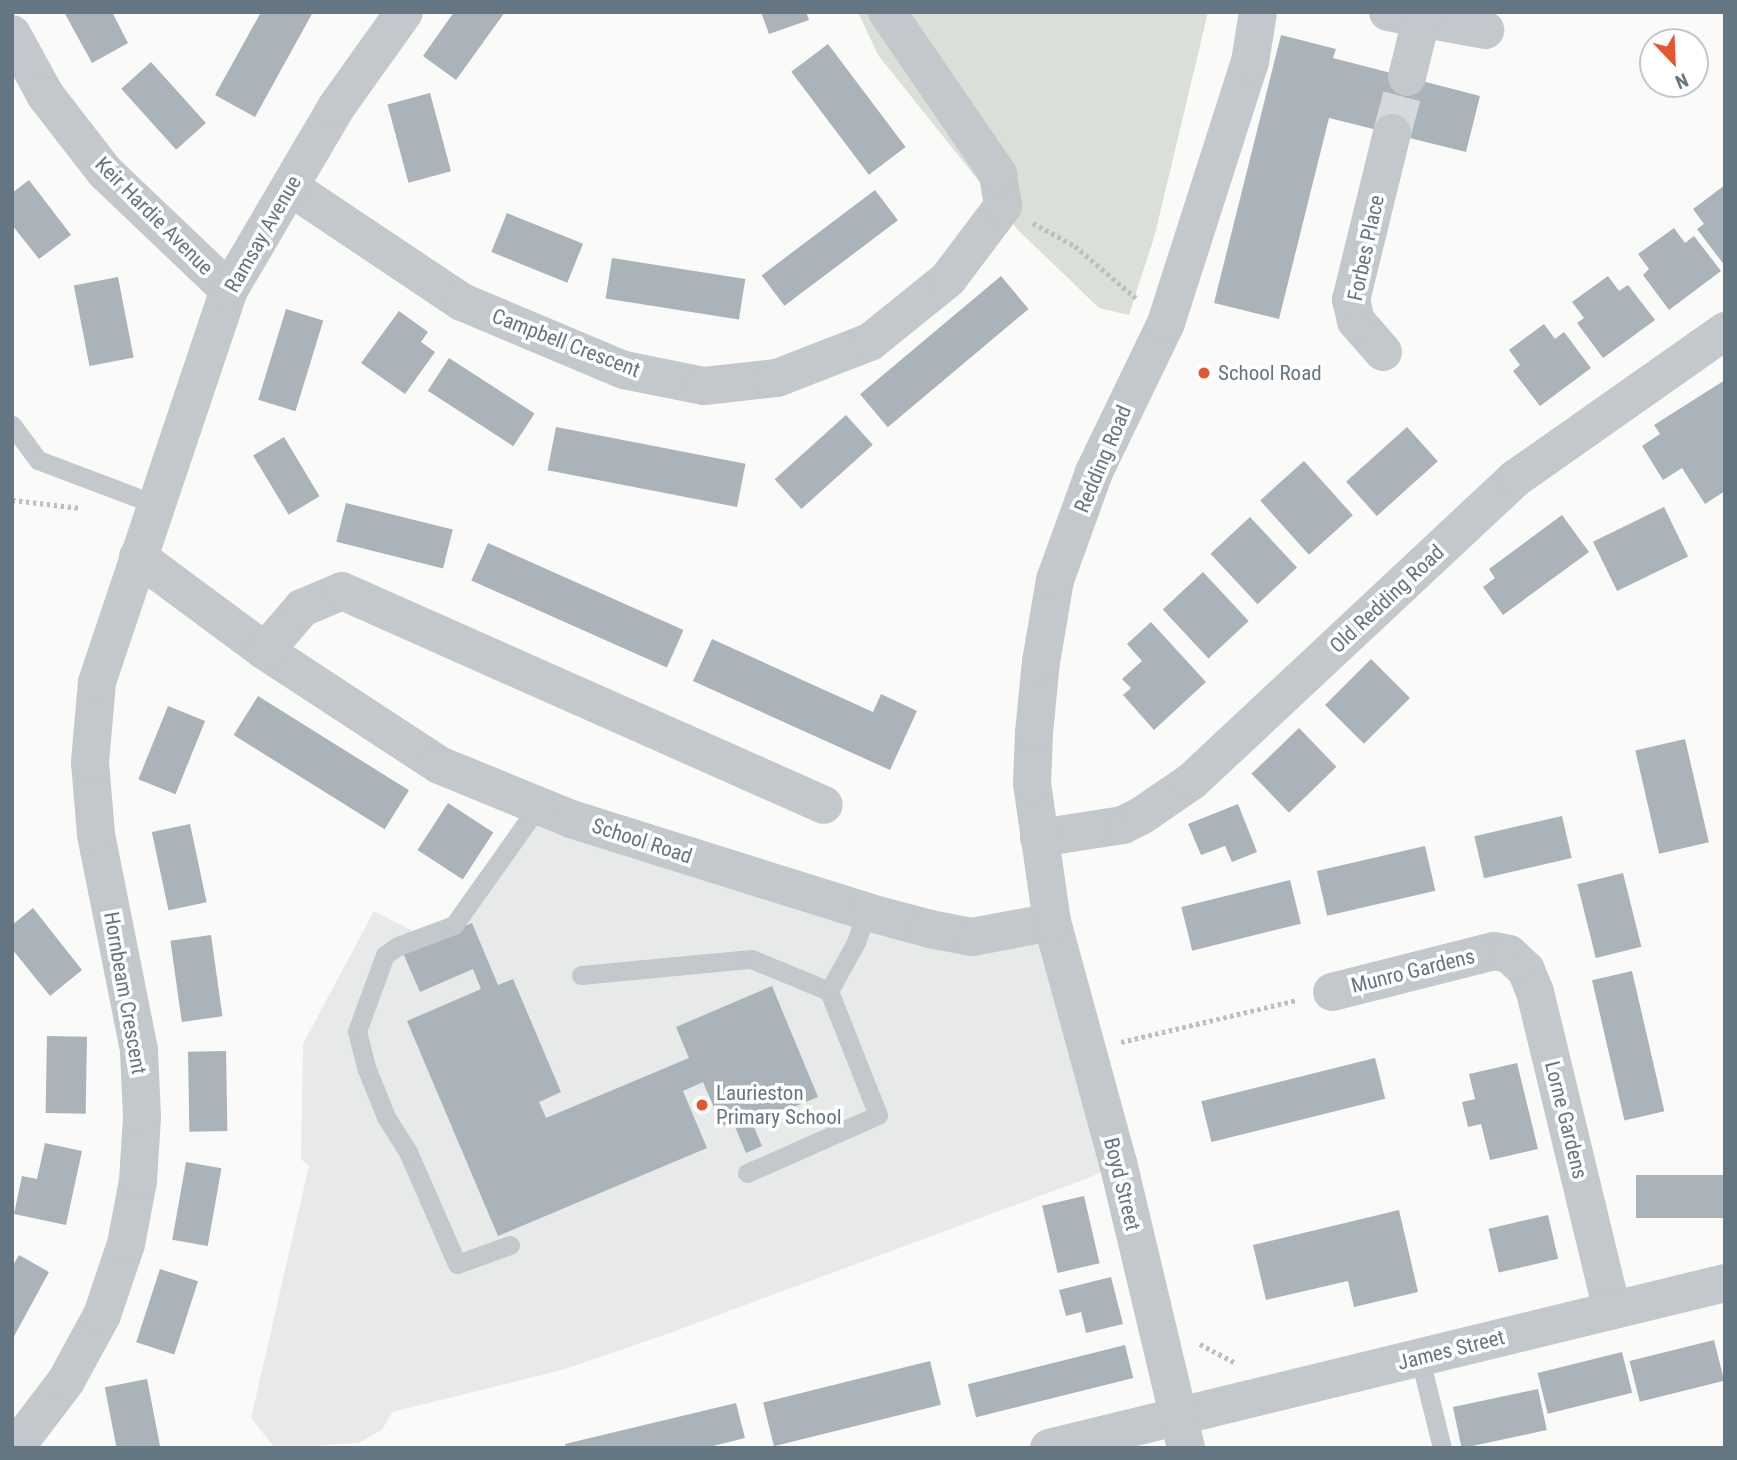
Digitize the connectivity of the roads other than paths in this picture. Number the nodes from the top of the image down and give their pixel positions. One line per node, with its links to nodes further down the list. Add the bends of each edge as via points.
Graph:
1 (404, 12): 9 (street, Ramsay Avenue, via 337,106)
2 (887, 12): 9 (street, Campbell Crescent, via 998,174 1003,206 948,279 870,342 777,378 704,386 624,370 462,302)
3 (1258, 12): 19 (street, Redding Road, via 1250,62 1166,323 1094,472 1055,580 1034,733 1032,783)
4 (1411, 14): 5 (street); 7 (street)
5 (1485, 30)
6 (12, 34): 10 (street, Keir Hardie Avenue, via 46,96 105,172)
7 (1407, 77)
8 (1392, 133): 12 (street, Forbes Place, via 1351,300 1356,321)
9 (290, 187): 10 (street, Ramsay Avenue)
10 (229, 290): 14 (street, Ramsay Avenue)
11 (1725, 331): 19 (street, Old Redding Road, via 1516,478 1192,782 1123,825)
12 (1384, 352)
13 (12, 425): 14 (lane, via 38,460)
14 (157, 505): 15 (street, Ramsay Avenue)
15 (138, 557): 16 (street, School Road); 32 (street, Hornbeam Crescent, via 97,682 90,762 96,834 139,1050 142,1117 138,1181 126,1244 102,1315 66,1381)
16 (265, 651): 17 (street, School Road, via 439,765); 18 (street, via 302,608 342,591)
17 (539, 805): 20 (street, School Road); 27 (lane, via 454,925 385,955 357,1031 386,1117 408,1152 457,1264)
18 (824, 805)
19 (1039, 838): 21 (street, Redding Road)
20 (867, 912): 21 (street, School Road, via 972,937); 24 (lane)
21 (1052, 922): 31 (street, Boyd Street, via 1118,1163)
22 (1494, 951): 25 (street, Munro Gardens); 29 (street, Lorne Gardens, via 1509,954 1526,970 1535,992)
23 (581, 975): 24 (lane, via 751,959)
24 (828, 991): 26 (lane, via 878,1115)
25 (1332, 992)
26 (747, 1173)
27 (509, 1245)
28 (1725, 1283): 29 (street, James Street)
29 (1612, 1310): 30 (street, James Street)
30 (1420, 1359): 31 (street, James Street, via 1281,1389); 34 (lane)
31 (1181, 1433): 33 (street, James Street)
32 (15, 1448)
33 (1049, 1448)
34 (1443, 1448)

